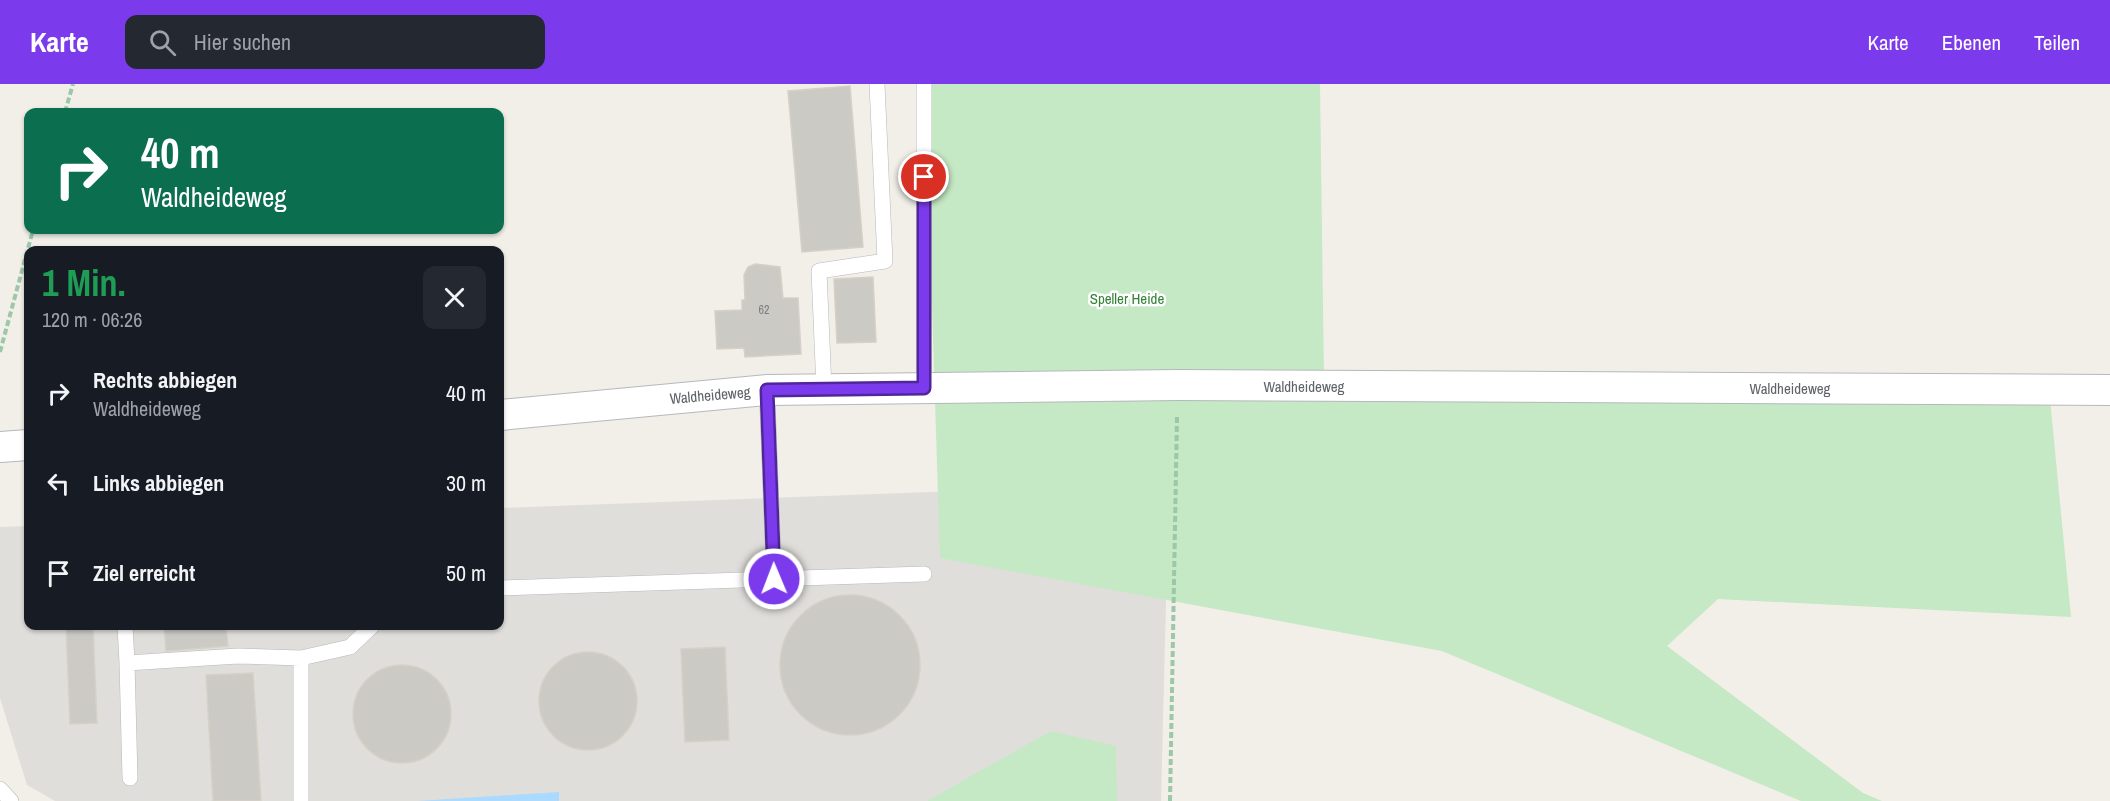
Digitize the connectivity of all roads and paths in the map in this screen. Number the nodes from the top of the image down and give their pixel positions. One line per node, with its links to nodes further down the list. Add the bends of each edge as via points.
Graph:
1 (73, 84): 4 (path)
2 (877, 84): 9 (lane, via 885,261 819,271)
3 (924, 84): 8 (lane)
4 (66, 108)
5 (24, 263): 6 (path)
6 (0, 352)
7 (1178, 385): 8 (street, Waldheideweg); 11 (street, Waldheideweg); 26 (path)
8 (924, 388): 9 (street, Waldheideweg)
9 (824, 389): 10 (street, Waldheideweg)
10 (767, 390): 12 (street, Waldheideweg); 16 (lane)
11 (2110, 390)
12 (504, 415)
13 (24, 446): 14 (street)
14 (0, 447)
15 (924, 574): 16 (lane)
16 (774, 579): 17 (lane)
17 (504, 588)
18 (125, 630): 21 (lane)
19 (368, 630): 20 (lane, via 350,647)
20 (301, 658): 21 (lane, via 238,656); 25 (lane)
21 (127, 663): 22 (lane)
22 (130, 778)
23 (0, 789): 24 (lane)
24 (11, 801)
25 (301, 801)
26 (1170, 801)

